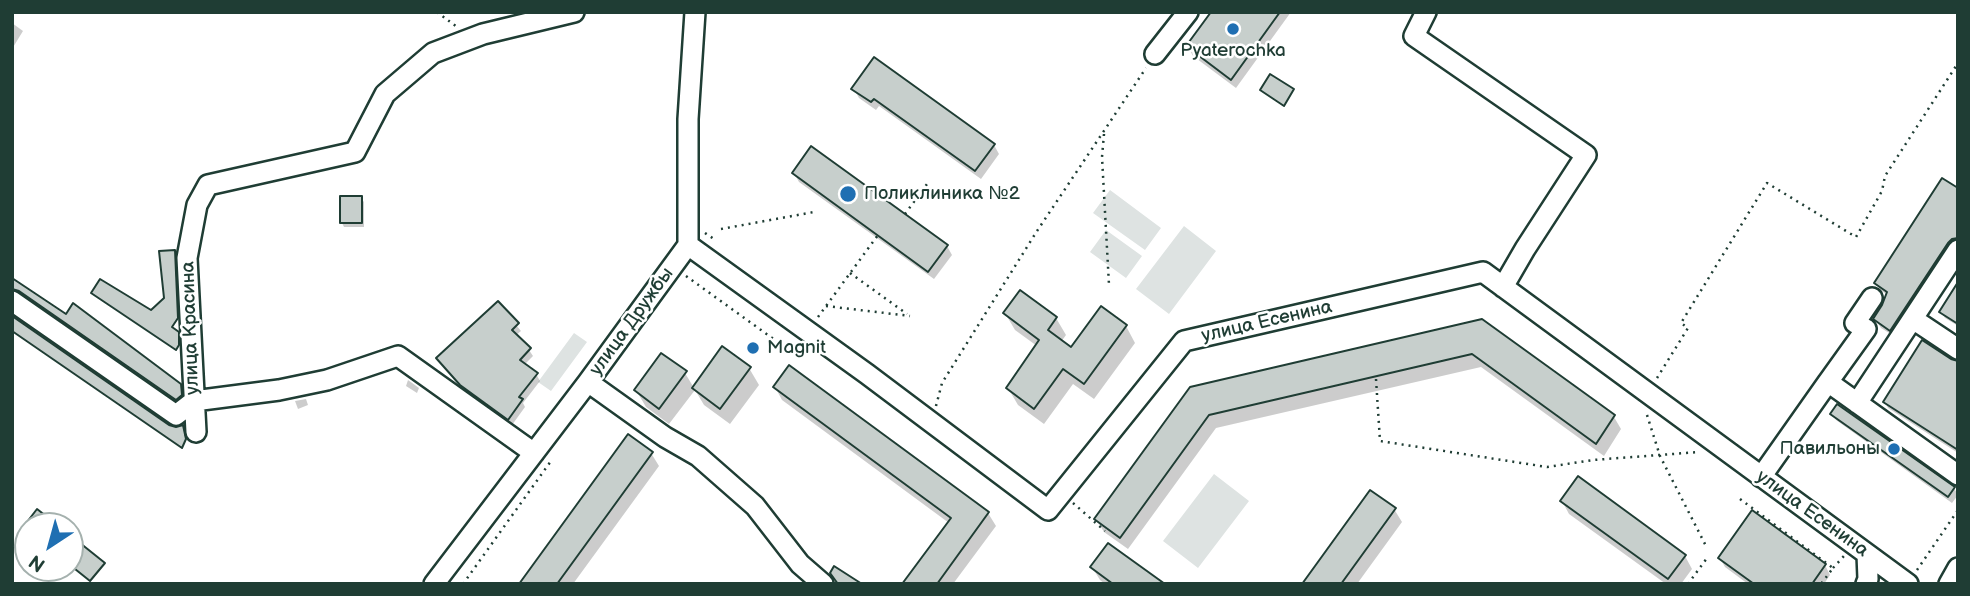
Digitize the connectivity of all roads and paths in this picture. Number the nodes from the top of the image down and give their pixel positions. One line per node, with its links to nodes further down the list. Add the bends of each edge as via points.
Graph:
1 (437, 12): 6 (path)
2 (574, 12): 6 (street)
3 (695, 12): 15 (street, via 688,119)
4 (1188, 12): 7 (street)
5 (1426, 12): 21 (street, via 1414,36 1586,155)
6 (466, 39): 33 (street, улица Красина, via 433,53 385,94 355,152 208,185 197,205 187,258)
7 (1155, 54): 9 (path)
8 (1958, 63): 32 (path, via 1885,176 1882,191 1856,237 1767,183 1681,323 1688,328)
9 (1104, 131): 20 (path); 35 (path, via 942,383)
10 (927, 184): 12 (path)
11 (814, 212): 13 (path)
12 (905, 214)
13 (721, 229)
14 (878, 236): 18 (path)
15 (695, 238): 16 (path); 26 (street); 30 (street, улица Дружбы)
16 (714, 239)
17 (1958, 250): 25 (street)
18 (850, 273): 24 (path); 24 (path, via 910,316)
19 (685, 276): 27 (path)
20 (1109, 285)
21 (1503, 287): 37 (street, улица Есенина); 42 (street, улица Есенина, via 1483,272 1184,341)
22 (1872, 298): 31 (street, via 1856,323 1866,330)
23 (12, 301): 33 (street, via 176,415)
24 (826, 306): 26 (path)
25 (1913, 319): 28 (street); 34 (street)
26 (807, 331): 35 (street)
27 (786, 348)
28 (1958, 349)
29 (1377, 379): 39 (path, via 1380,441 1547,467)
30 (588, 382): 38 (street, улица Дружбы); 53 (street, via 698,456 755,506 800,564)
31 (1828, 382): 34 (street); 41 (street)
32 (1653, 383)
33 (194, 401): 36 (street, улица Красина); 38 (street, via 327,380 398,356)
34 (1857, 403): 40 (street)
35 (931, 423): 42 (street, via 1048,510)
36 (196, 432)
37 (1724, 449): 39 (path); 41 (street, улица Есенина)
38 (534, 453): 52 (street, улица Дружбы)
39 (1660, 456): 46 (path)
40 (1956, 470)
41 (1761, 477): 47 (street, улица Есенина)
42 (1061, 493): 45 (path)
43 (1740, 499): 49 (path)
44 (1958, 510): 51 (path, via 1917,570)
45 (1105, 531)
46 (1707, 548)
47 (1860, 550): 49 (path); 51 (street, улица Есенина); 56 (street)
48 (1707, 558): 54 (path)
49 (1833, 568): 55 (path)
50 (1958, 568): 57 (street)
51 (1908, 574)
52 (434, 584)
53 (823, 584)
54 (1688, 584)
55 (1821, 584)
56 (1866, 584)
57 (1948, 584)

